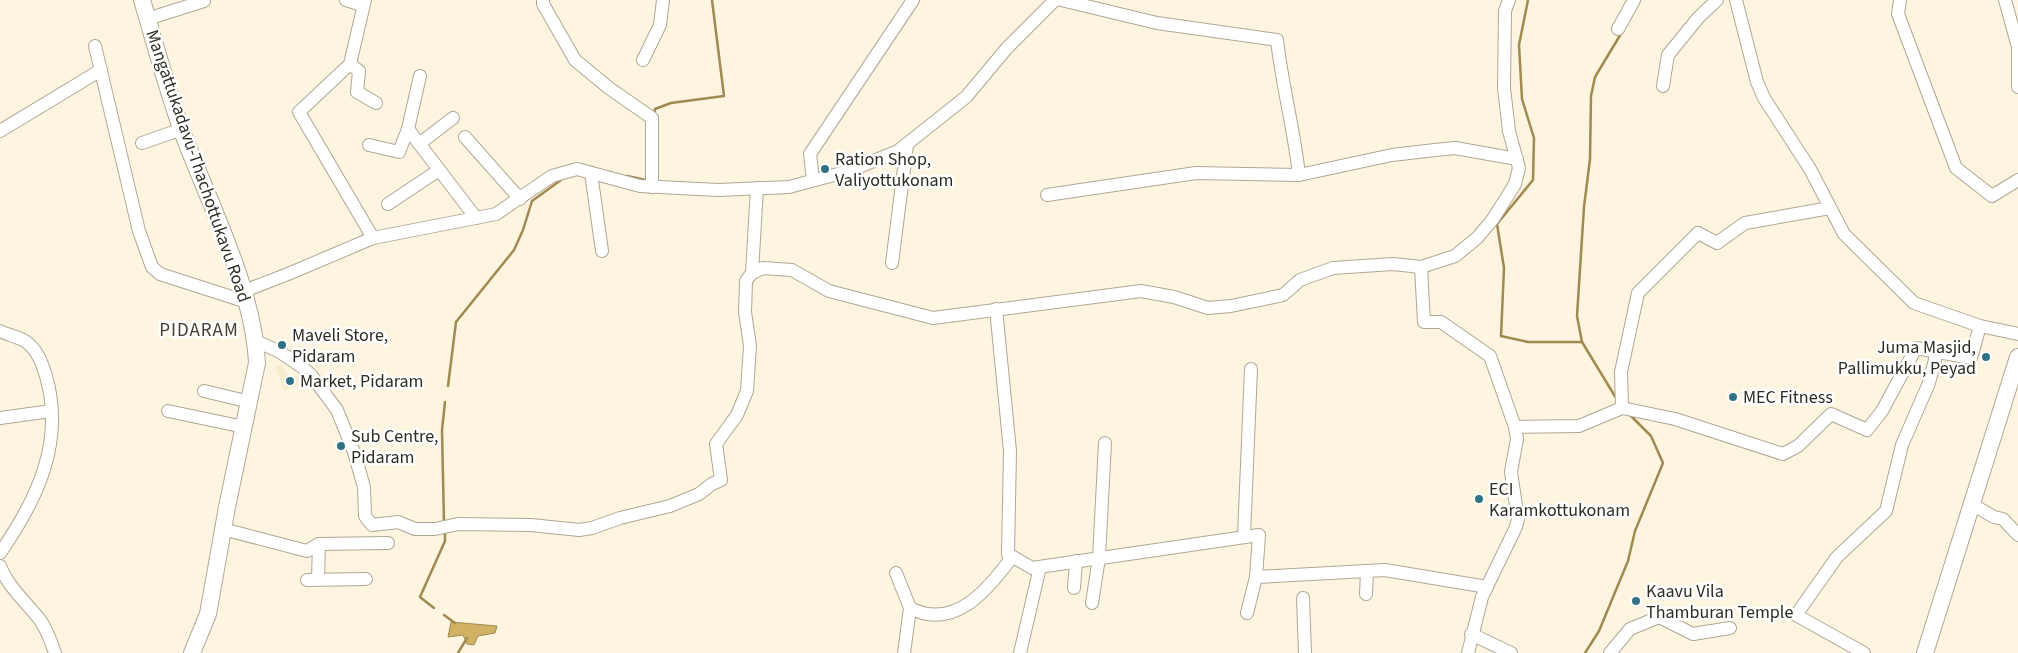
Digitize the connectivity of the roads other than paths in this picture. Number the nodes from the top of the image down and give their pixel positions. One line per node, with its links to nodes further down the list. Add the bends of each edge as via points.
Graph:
1 (142, 0): 16 (main road, Mangattukadavu-Thachottukavu Road)
2 (346, 0): 15 (street)
3 (543, 0): 41 (street, via 575,60 652,118)
4 (663, 0): 19 (street, via 660,26)
5 (913, 0): 39 (street, via 810,154)
6 (1055, 0): 34 (street, via 1008,48 966,98)
7 (1061, 0): 38 (street, via 1157,23 1276,40)
8 (1509, 0): 35 (street, via 1505,11 1504,88)
9 (1634, 0): 17 (street)
10 (1717, 0): 23 (street, via 1668,55)
11 (1736, 0): 46 (street, via 1760,90 1810,169)
12 (1900, 0): 40 (street, via 1898,14 1956,168 1992,196)
13 (2005, 0): 24 (street, via 2018,48)
14 (204, 1): 16 (street)
15 (364, 2): 20 (street)
16 (147, 19): 27 (main road, Mangattukadavu-Thachottukavu Road)
17 (1618, 29)
18 (95, 46): 21 (street)
19 (642, 60)
20 (350, 64): 25 (street, via 359,70 357,92); 48 (street, via 299,112)
21 (101, 70): 29 (street); 53 (street, via 139,231 152,267 160,274)
22 (420, 76): 28 (street)
23 (1663, 86)
24 (2018, 87)
25 (376, 103)
26 (453, 118): 32 (street)
27 (182, 129): 31 (street); 53 (main road, Mangattukadavu-Thachottukavu Road)
28 (408, 129): 32 (street); 33 (street, via 398,152)
29 (0, 131)
30 (465, 137): 44 (street)
31 (142, 143)
32 (420, 144): 36 (street)
33 (369, 145)
34 (906, 145): 39 (street, via 849,171); 50 (street)
35 (1517, 158): 38 (street, via 1455,148 1442,149 1392,155); 51 (street, via 1516,184 1478,238 1455,256)
36 (439, 170): 45 (street); 47 (street)
37 (591, 173): 41 (street); 44 (street, via 577,170 552,176); 49 (street)
38 (1299, 175): 43 (street, via 1196,173)
39 (814, 180): 42 (street, via 789,187)
40 (2018, 180)
41 (652, 187): 42 (street)
42 (757, 188): 52 (street)
43 (1048, 195)
44 (520, 199): 47 (street, via 496,214)
45 (388, 204)
46 (1830, 208): 55 (street, via 1844,234 1914,303); 64 (street, via 1745,223 1717,243 1698,234 1638,293 1621,372)
47 (476, 218): 48 (street)
48 (373, 238): 53 (street)
49 (602, 251)
50 (892, 263)
51 (1421, 267): 54 (street, via 1393,264 1333,268 1300,280 1282,295 1231,306 1208,308 1141,291); 69 (street, via 1424,322 1441,322 1490,356 1498,370)
52 (752, 273): 54 (street, via 763,268 792,270 829,291 933,318); 58 (street, via 746,281 750,346 747,391 738,415 716,444 721,480 687,500 654,512 579,530 532,525 454,525 415,529 398,522 372,525 366,516 364,487 354,452 337,410 302,367)
53 (245, 296): 58 (main road, Mangattukadavu-Thachottukavu Road)
54 (996, 309): 78 (street, via 1010,452 1008,554)
55 (1980, 326): 57 (street); 59 (street, via 1971,358)
56 (0, 331): 65 (street, via 25,342 41,358 51,394)
57 (2018, 334)
58 (256, 341): 63 (main road, Mangattukadavu-Thachottukavu Road, via 257,363)
59 (1937, 352): 64 (street, via 1916,348 1882,411 1867,430 1831,414 1798,446 1783,454 1674,419); 104 (street, via 1929,383 1902,445 1886,511 1837,557 1796,615)
60 (2018, 357): 71 (main road)
61 (1251, 369): 74 (street)
62 (204, 392): 63 (street)
63 (250, 402): 68 (main road, Mangattukadavu-Thachottukavu Road)
64 (1622, 408): 69 (street, via 1579,426)
65 (51, 411): 67 (street); 77 (street, via 46,468 32,502)
66 (168, 411): 68 (street)
67 (0, 418)
68 (244, 427): 72 (main road, Mangattukadavu-Thachottukavu Road)
69 (1515, 427): 87 (street, via 1517,439 1511,472 1518,519)
70 (1104, 443): 79 (street)
71 (1973, 505): 73 (street, via 2003,519); 105 (main road)
72 (223, 529): 76 (street, via 307,551); 97 (main road, Mangattukadavu-Thachottukavu Road, via 208,614)
73 (2018, 535)
74 (1244, 536): 79 (street); 85 (street, via 1259,535)
75 (388, 543): 76 (street)
76 (319, 544): 86 (street, via 312,579)
77 (0, 554)
78 (1012, 557): 82 (street, via 1032,568); 92 (street, via 991,587 956,610 941,615 923,615)
79 (1099, 558): 80 (street); 91 (street)
80 (1076, 561): 82 (street); 88 (street)
81 (0, 566): 96 (street, via 23,602 40,620)
82 (1040, 566): 99 (street)
83 (1366, 571): 85 (street); 87 (street, via 1385,570); 89 (street)
84 (896, 573): 92 (street)
85 (1256, 576): 93 (street)
86 (366, 579)
87 (1487, 587): 95 (street)
88 (1074, 588)
89 (1366, 594)
90 (1303, 598): 100 (street)
91 (1092, 603)
92 (910, 608): 98 (street)
93 (1247, 613)
94 (1730, 628): 103 (street, via 1693,634 1659,617 1630,629)
95 (1471, 634): 101 (street); 102 (street)
96 (55, 653)
97 (192, 653)
98 (904, 653)
99 (1020, 653)
100 (1305, 653)
101 (1468, 653)
102 (1511, 653)
103 (1610, 653)
104 (1864, 653)
105 (1925, 653)

